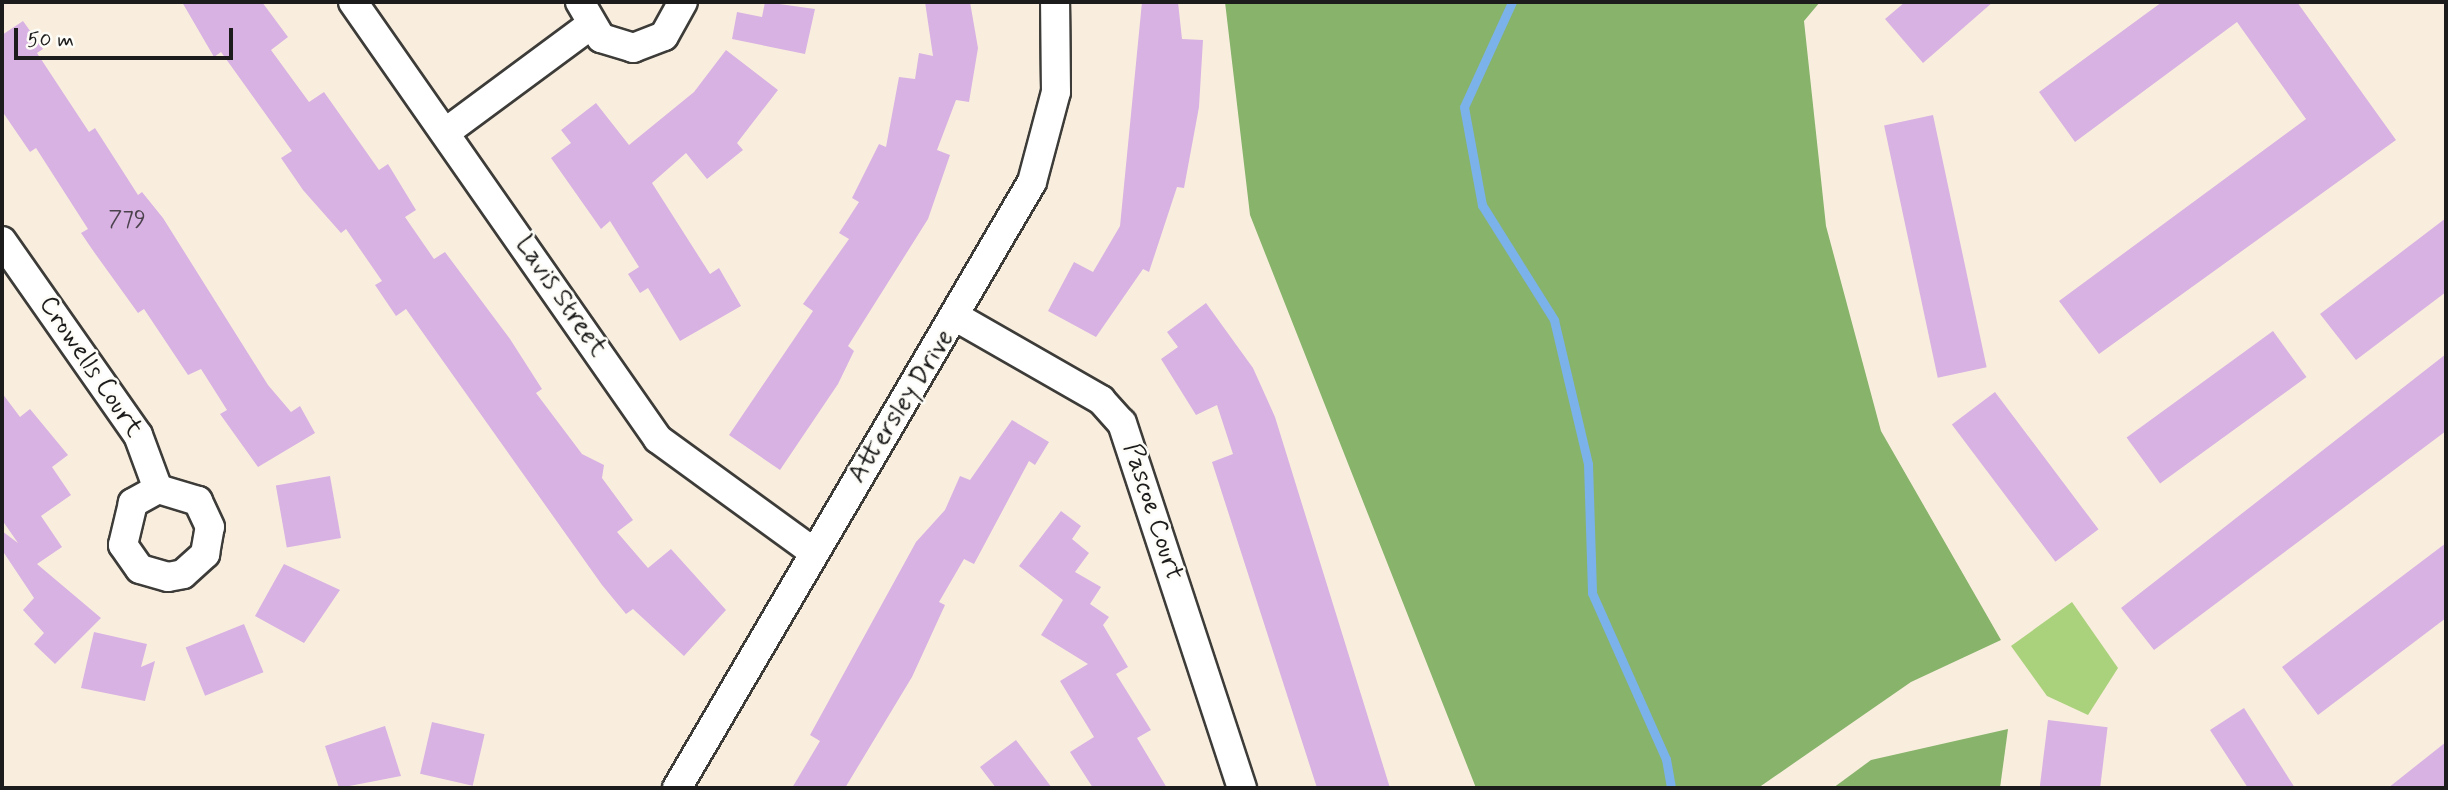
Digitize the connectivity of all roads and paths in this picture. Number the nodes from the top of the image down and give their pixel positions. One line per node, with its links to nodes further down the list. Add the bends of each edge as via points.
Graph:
1 (353, 2): 5 (street, Lavis Street)
2 (682, 2): 4 (street, via 675,24 649,44 616,45)
3 (1055, 2): 7 (street, Attersley Drive, via 1056,92 1032,182)
4 (585, 14): 5 (street)
5 (446, 132): 9 (street, Lavis Street, via 658,439)
6 (4, 250): 8 (street, Crowells Court, via 126,413)
7 (958, 318): 9 (street, Attersley Drive); 11 (street, Pascoe Court, via 1101,400 1122,423)
8 (158, 489)
9 (811, 550): 10 (street, Attersley Drive)
10 (677, 788)
11 (1242, 788)

